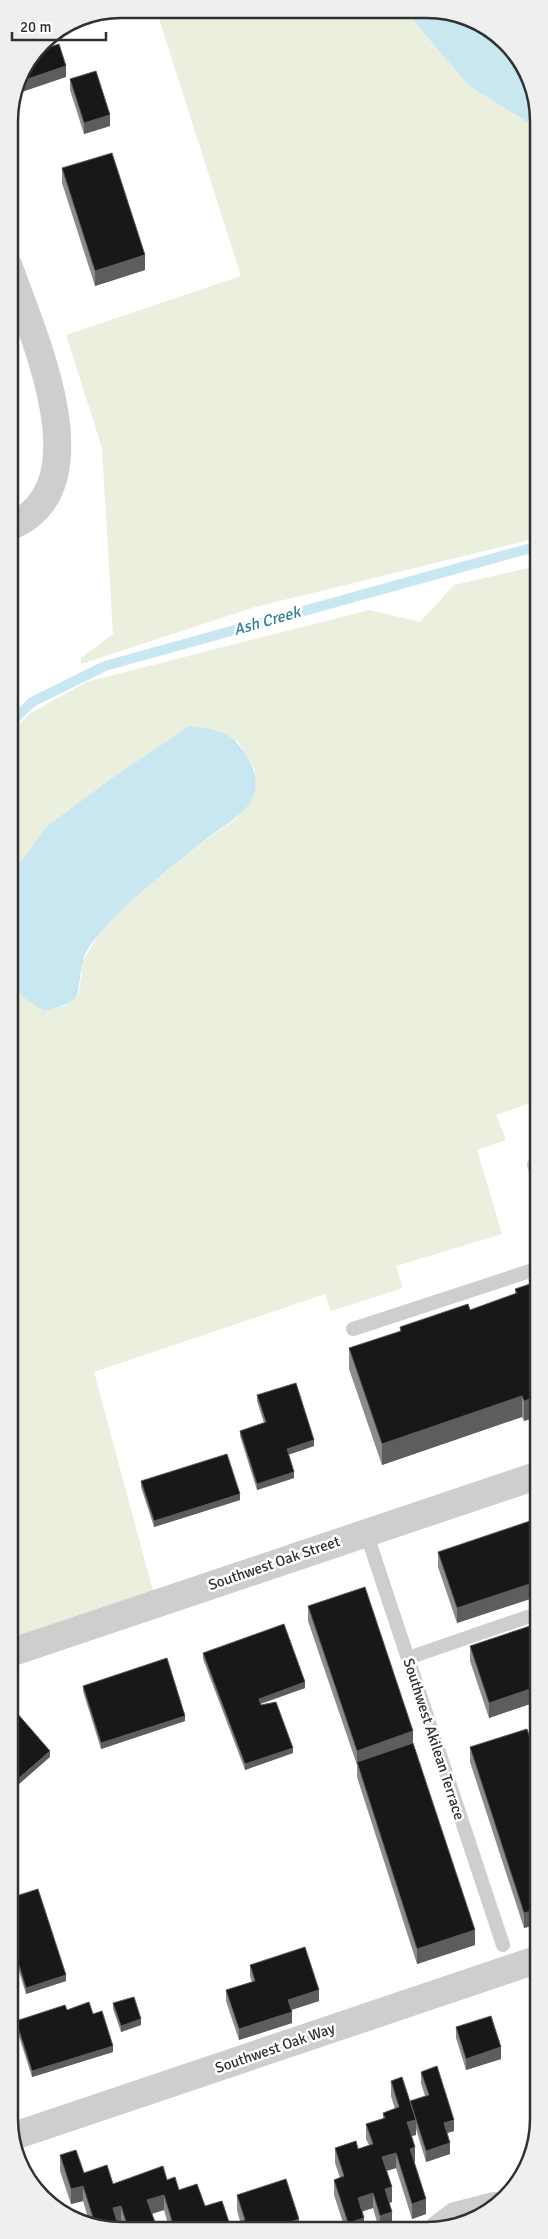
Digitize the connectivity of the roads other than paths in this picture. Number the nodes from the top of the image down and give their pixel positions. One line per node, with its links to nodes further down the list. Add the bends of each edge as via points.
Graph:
1 (18, 294): 2 (street, via 52,395 58,454 52,483 38,508)
2 (18, 521)
3 (530, 1271): 4 (lane)
4 (353, 1329)
5 (530, 1478): 6 (street, Southwest Oak Street)
6 (366, 1532): 8 (street, Southwest Oak Street); 9 (lane, Southwest Akilean Terrace)
7 (530, 1616): 9 (lane)
8 (18, 1650)
9 (408, 1658): 10 (lane, Southwest Akilean Terrace)
10 (503, 1945)
11 (530, 1962): 12 (street, Southwest Oak Way)
12 (19, 2134)
13 (471, 2212): 14 (street)
14 (451, 2219)

